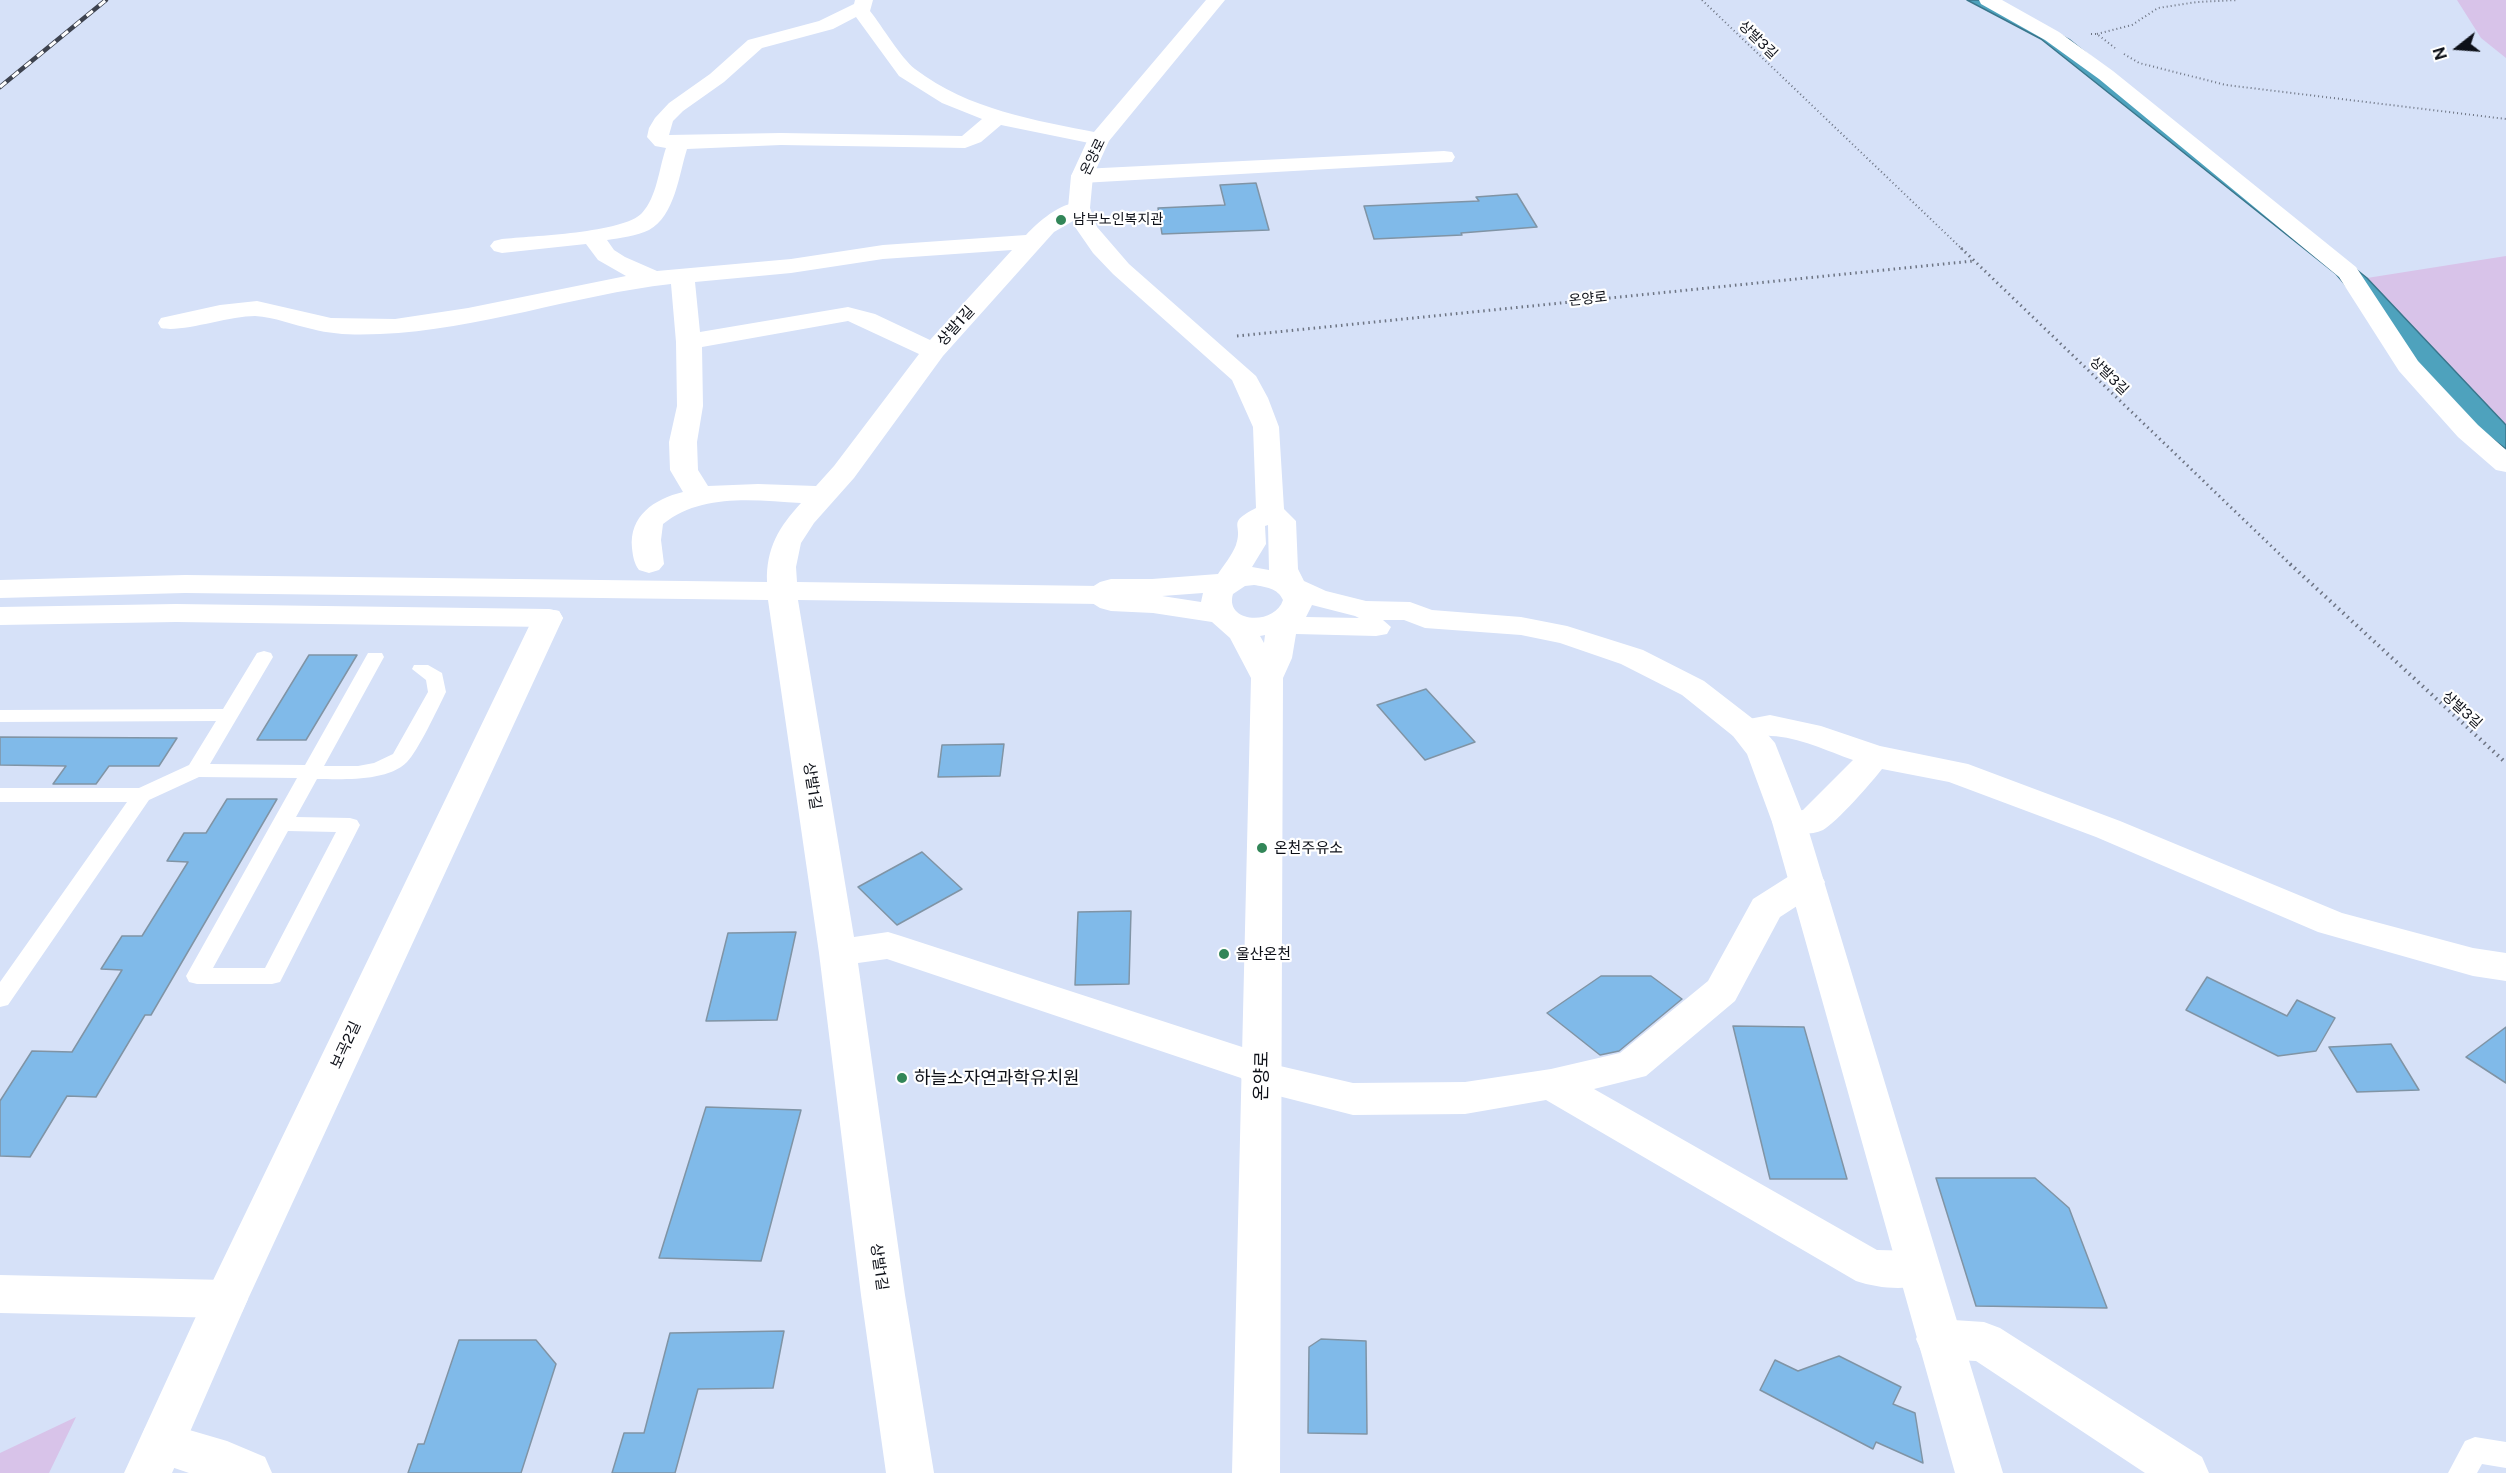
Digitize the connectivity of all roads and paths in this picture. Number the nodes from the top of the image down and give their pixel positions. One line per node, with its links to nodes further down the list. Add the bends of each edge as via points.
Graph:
1 (1216, 0): 11 (street, 온양로)
2 (1702, 0): 18 (path, 상발3길)
3 (1988, 0): 25 (street, via 2052,36 2106,75 2348,272 2408,366 2468,431)
4 (2238, 0): 8 (path, via 2158,8 2132,25)
5 (863, 3): 9 (street, via 861,11 906,72 949,99); 12 (street, via 826,25 755,44 665,118 658,137)
6 (2089, 29): 8 (path)
7 (2089, 34): 8 (path)
8 (2097, 34): 10 (path, via 2139,63 2226,85)
9 (997, 117): 11 (street); 12 (street, via 965,142 781,139)
10 (2506, 119)
11 (1099, 140): 14 (street, 온양로)
12 (678, 142): 15 (street, via 651,219)
13 (1444, 157): 14 (street)
14 (1081, 192): 16 (street, 상발1길); 22 (street, via 1086,227 1101,248)
15 (591, 237): 17 (street); 20 (street, via 615,261)
16 (1032, 242): 19 (street, via 904,250); 24 (street, 상발1길)
17 (502, 246)
18 (1974, 261): 22 (path, 온양로); 48 (path, 상발3길)
19 (683, 276): 20 (street); 23 (street)
20 (653, 278): 21 (street, via 394,326 323,325 270,310 244,309)
21 (170, 322)
22 (1203, 339): 28 (street, via 1243,376 1255,398 1266,427)
23 (689, 342): 24 (street, via 848,314 860,315); 26 (street, via 690,406 683,442 684,470)
24 (934, 351): 27 (street, 상발1길)
25 (2506, 464)
26 (699, 495): 27 (street); 29 (street, via 668,507 651,519 646,537)
27 (823, 495): 33 (street, 상발1길, via 786,543 781,567)
28 (1270, 512): 30 (street, via 1251,522 1251,544); 31 (street, via 1282,521 1283,569)
29 (649, 564)
30 (1228, 582): 31 (street, via 1254,576); 34 (street, via 1111,588); 36 (street, via 1215,598)
31 (1292, 587): 37 (street, via 1342,605 1410,611); 38 (street, via 1300,602 1290,617)
32 (0, 589): 33 (street, via 185,584)
33 (782, 592): 34 (street); 56 (street, 상발1길)
34 (1100, 595): 36 (street, via 1112,602 1153,604)
35 (0, 616): 63 (street, 보곡2길, via 176,613 548,618)
36 (1225, 617): 38 (street, via 1254,626); 43 (street, via 1243,633)
37 (1425, 618): 39 (street, via 1416,628); 46 (street, via 1521,626 1601,645 1693,688)
38 (1280, 622): 39 (street); 43 (street, via 1276,663)
39 (1345, 627): 43 (street, via 1317,638 1300,651 1290,666)
40 (264, 657): 44 (lane)
41 (375, 657): 50 (lane)
42 (421, 669): 50 (lane, via 435,677 437,692 400,758 358,773)
43 (1267, 678): 59 (street, 온양로)
44 (229, 715): 45 (lane); 49 (lane)
45 (0, 716)
46 (1745, 729): 47 (street, via 1770,725 1809,733); 53 (street, via 1763,751)
47 (1874, 756): 53 (street, via 1862,774 1812,821); 57 (street, via 1956,772 2108,829 2331,923 2473,962)
48 (2506, 764)
49 (196, 770): 50 (lane); 52 (lane)
50 (310, 772): 54 (lane)
51 (0, 795): 52 (lane)
52 (142, 795): 58 (lane)
53 (1789, 822): 55 (street)
54 (280, 824): 54 (lane, via 208,956 197,976 272,976 350,825)
55 (1806, 882): 60 (street, via 1766,908 1722,991 1632,1065); 61 (street)
56 (838, 953): 59 (street, via 888,945); 68 (street, 상발1길)
57 (2506, 967)
58 (0, 999)
59 (1262, 1073): 60 (street, via 1353,1099 1465,1098); 69 (street, 온양로)
60 (1551, 1084): 61 (street, via 1871,1268)
61 (1918, 1269): 64 (street)
62 (0, 1294): 63 (street)
63 (226, 1299): 66 (street, 보곡2길)
64 (1938, 1340): 70 (street); 71 (street, via 1984,1342)
65 (2506, 1455): 72 (lane, via 2475,1450)
66 (155, 1458): 67 (street, via 227,1463)
67 (248, 1473)
68 (910, 1473)
69 (1257, 1473)
70 (1979, 1473)
71 (2185, 1473)
72 (2462, 1473)

